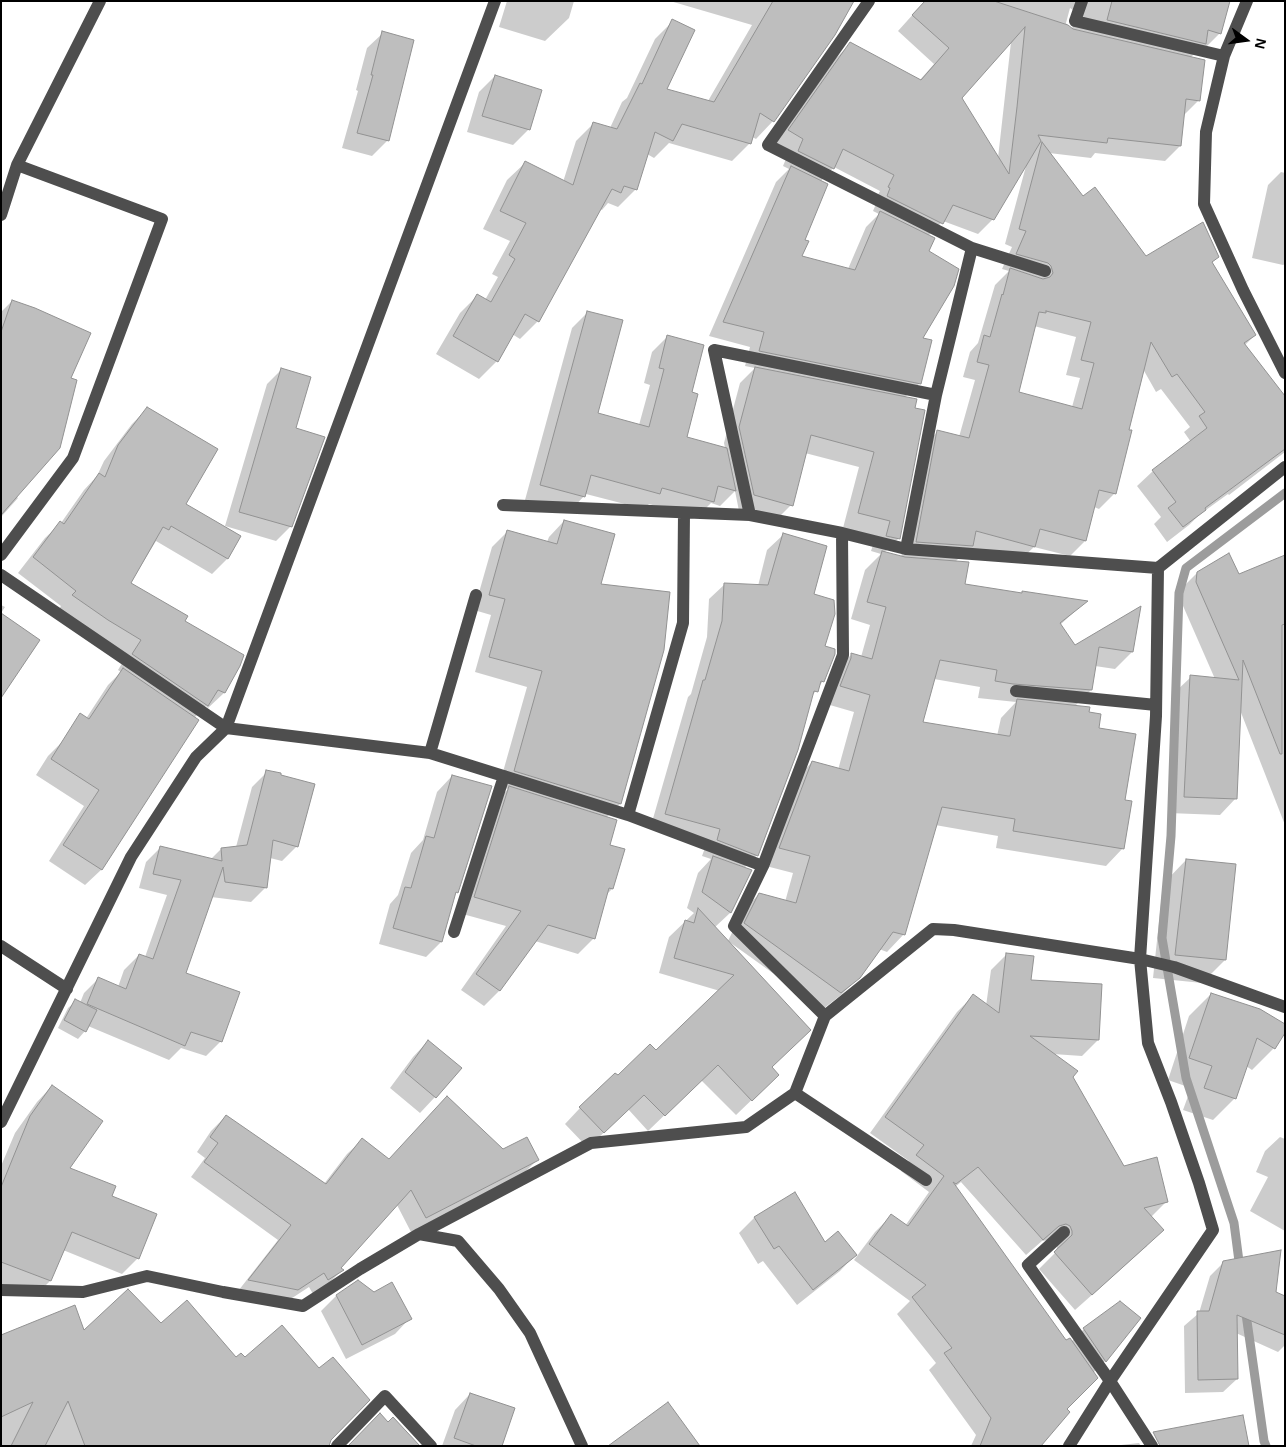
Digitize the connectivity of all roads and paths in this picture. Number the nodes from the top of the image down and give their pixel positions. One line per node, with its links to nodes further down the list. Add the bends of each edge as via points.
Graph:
1 (100, 1): 7 (street)
2 (495, 1): 25 (street)
3 (869, 1): 9 (street, via 768,146)
4 (1082, 1): 6 (street, via 1076,21)
5 (1247, 1): 6 (street)
6 (1224, 56): 11 (street, via 1206,132 1204,204)
7 (17, 165): 8 (street); 19 (street, via 162,219 74,458)
8 (1, 215)
9 (972, 248): 10 (street); 12 (street)
10 (1045, 271)
11 (1285, 373)
12 (936, 395): 16 (street, via 714,350); 18 (street)
13 (1285, 467): 20 (street)
14 (503, 505): 15 (street)
15 (684, 513): 16 (street); 28 (street, via 683,623)
16 (750, 515): 17 (street)
17 (842, 533): 18 (street); 29 (street, via 843,654)
18 (906, 549): 20 (street)
19 (1, 555)
20 (1158, 568): 24 (street)
21 (1, 575): 25 (street)
22 (476, 595): 26 (street)
23 (1016, 691): 24 (street)
24 (1156, 705): 32 (street)
25 (226, 728): 26 (street); 33 (street, via 196,757 131,857)
26 (430, 753): 27 (street)
27 (504, 776): 28 (street); 30 (street)
28 (628, 815): 29 (street)
29 (763, 866): 35 (street, via 734,926)
30 (454, 932)
31 (1, 946): 33 (street)
32 (1140, 959): 34 (street, via 1174,967); 35 (street, via 932,929); 42 (street, via 1148,1043 1190,1156 1213,1230)
33 (67, 989): 37 (street)
34 (1285, 1007)
35 (825, 1016): 36 (street)
36 (795, 1093): 38 (street); 40 (street, via 746,1127 591,1142)
37 (1, 1122)
38 (926, 1180)
39 (1064, 1232): 42 (street, via 1028,1265)
40 (419, 1234): 41 (street, via 303,1306 147,1276 83,1292); 45 (street, via 458,1241 499,1289 530,1333)
41 (1, 1290)
42 (1110, 1381): 46 (street); 47 (street)
43 (337, 1446): 44 (street, via 385,1396)
44 (432, 1446)
45 (582, 1446)
46 (1069, 1446)
47 (1152, 1446)

